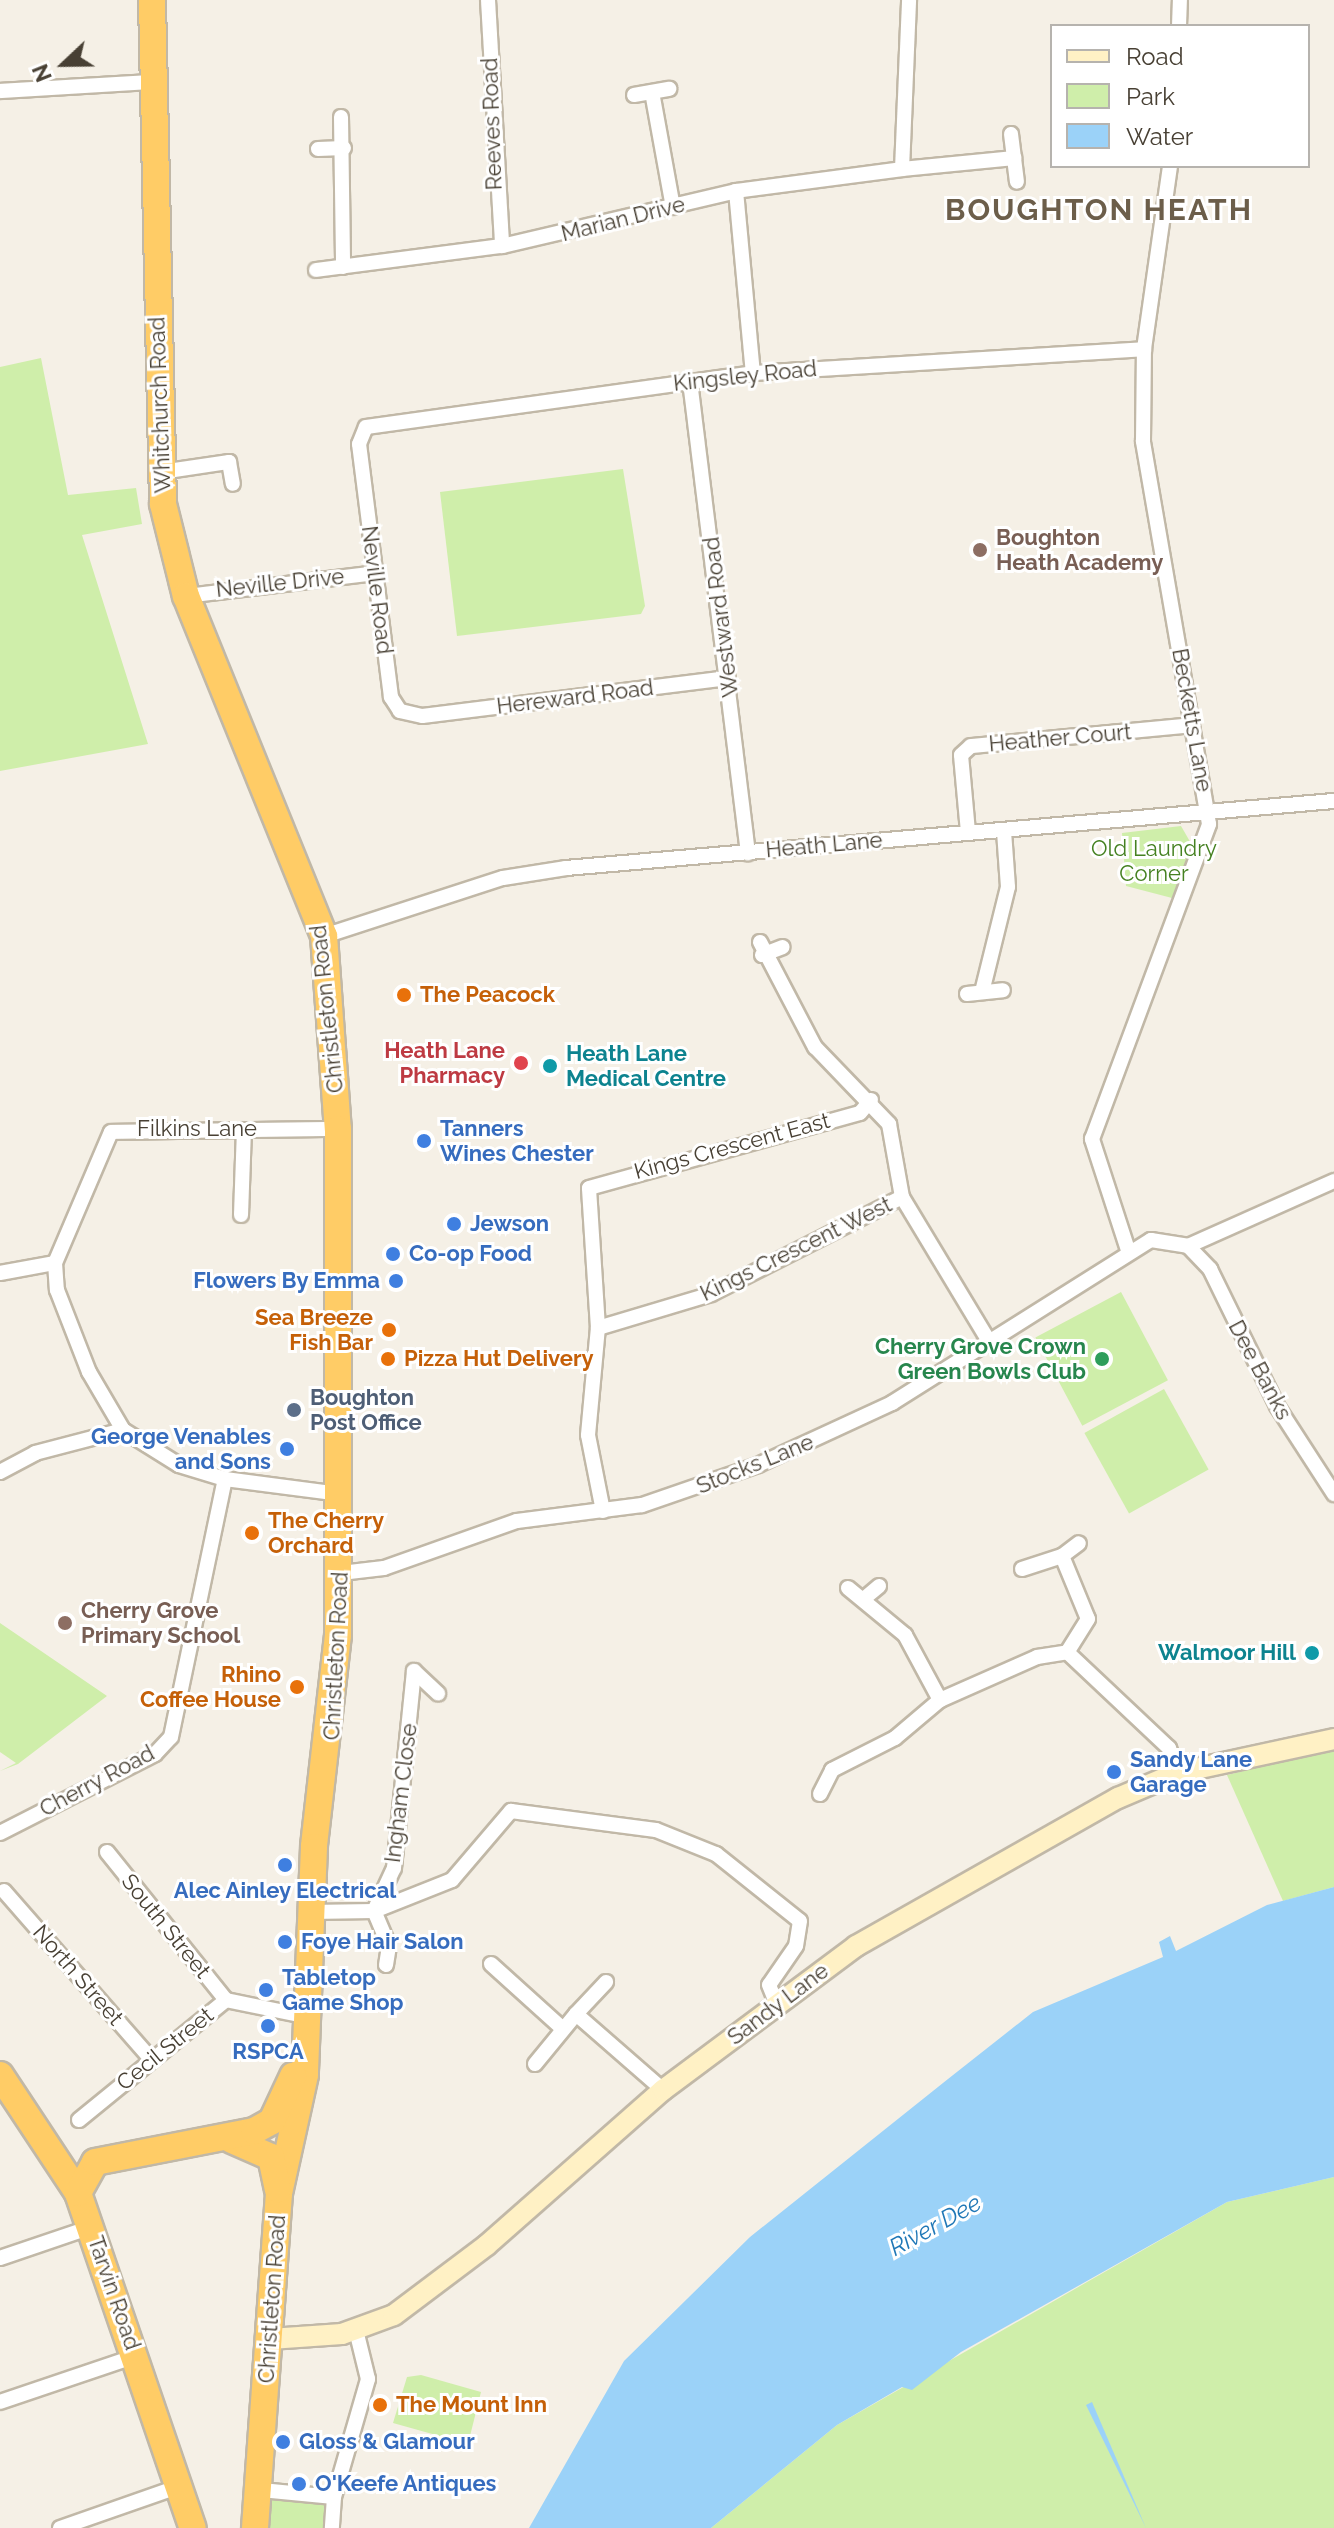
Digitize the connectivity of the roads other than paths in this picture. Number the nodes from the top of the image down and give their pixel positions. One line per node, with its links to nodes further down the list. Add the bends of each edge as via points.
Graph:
1 (152, 0): 6 (highway, Whitchurch Road)
2 (488, 0): 21 (street, Reeves Road)
3 (909, 0): 17 (street)
4 (1180, 0): 5 (street)
5 (1179, 24)
6 (152, 82): 8 (street); 28 (highway, Whitchurch Road)
7 (669, 89): 9 (street)
8 (0, 91)
9 (652, 92): 10 (street); 20 (street)
10 (634, 95)
11 (341, 117): 13 (street)
12 (1011, 134): 15 (street)
13 (344, 148): 14 (street); 22 (street)
14 (318, 149)
15 (1014, 158): 17 (street, Marian Drive); 18 (street)
16 (1170, 168): 24 (street, Becketts Lane)
17 (902, 169): 19 (street, Marian Drive)
18 (1017, 182)
19 (736, 191): 20 (street, Marian Drive); 25 (street)
20 (673, 207): 21 (street, Marian Drive)
21 (502, 246): 22 (street, Marian Drive)
22 (343, 267): 23 (street, Marian Drive)
23 (316, 270)
24 (1144, 349): 25 (street, Kingsley Road); 34 (street, Becketts Lane, via 1146,474)
25 (753, 373): 26 (street, Kingsley Road)
26 (690, 381): 27 (street, Kingsley Road, via 383,421 366,427); 32 (street, Westward Road)
27 (359, 444): 30 (street, Neville Road)
28 (161, 472): 29 (street, via 229,462); 31 (highway, Whitchurch Road)
29 (233, 484)
30 (375, 573): 31 (street, Neville Drive); 33 (street, Neville Road, via 391,697 400,711)
31 (186, 596): 35 (highway, Whitchurch Road)
32 (728, 678): 33 (street, Hereward Road); 40 (street, Westward Road)
33 (422, 716)
34 (1192, 725): 37 (street, Becketts Lane); 39 (street, Heather Court, via 971,746 961,755)
35 (267, 790): 41 (highway, Christleton Road)
36 (1334, 801): 37 (street, Heath Lane)
37 (1209, 811): 38 (street, Heath Lane); 51 (street, Becketts Lane, via 1206,846 1092,1139)
38 (1004, 831): 39 (street, Heath Lane); 43 (street, via 1008,887 978,993)
39 (968, 832): 40 (street, Heath Lane)
40 (748, 853): 41 (street, Heath Lane, via 503,878)
41 (324, 936): 45 (highway, Christleton Road)
42 (783, 947): 44 (street, via 761,949 815,1047)
43 (1003, 990)
44 (871, 1100): 48 (street, via 889,1124); 54 (street, Kings Crescent East, via 860,1113 589,1188)
45 (338, 1129): 46 (street, Filkins Lane); 59 (highway, Christleton Road)
46 (244, 1130): 49 (street); 52 (street, Filkins Lane, via 111,1132)
47 (1334, 1181): 50 (street)
48 (902, 1197): 54 (street, Kings Crescent West, via 711,1294); 55 (street)
49 (241, 1215)
50 (1188, 1246): 51 (street, via 1151,1240); 60 (street, Dee Banks, via 1210,1269 1277,1406)
51 (1128, 1250): 55 (street, Stocks Lane)
52 (55, 1263): 53 (street); 56 (street, via 57,1290 89,1372)
53 (0, 1273)
54 (598, 1328): 61 (street, via 588,1435)
55 (989, 1341): 61 (street, Stocks Lane, via 821,1438 687,1492)
56 (123, 1430): 57 (street, via 35,1453); 58 (street, via 179,1465)
57 (0, 1472)
58 (225, 1479): 59 (street); 75 (street, Cherry Road, via 171,1737 155,1754)
59 (341, 1494): 65 (highway, Christleton Road)
60 (1334, 1494)
61 (603, 1511): 65 (street, Stocks Lane, via 487,1528 384,1568)
62 (1079, 1543): 63 (street)
63 (1062, 1556): 64 (street); 69 (street, via 1088,1619)
64 (1022, 1569)
65 (341, 1573): 79 (highway, Christleton Road)
66 (879, 1586): 68 (street)
67 (848, 1588): 68 (street)
68 (866, 1597): 71 (street, via 905,1635)
69 (1067, 1652): 71 (street, via 1037,1657); 73 (street, via 1169,1748)
70 (438, 1693): 78 (street, Ingham Close, via 414,1671 394,1868)
71 (940, 1700): 74 (street, via 895,1738 832,1770)
72 (1334, 1739): 73 (main road, Sandy Lane)
73 (1177, 1773): 84 (main road, Sandy Lane, via 1118,1798 856,1946)
74 (820, 1794)
75 (0, 1833)
76 (107, 1852): 83 (street, South Street)
77 (4, 1891): 89 (street, North Street)
78 (374, 1911): 79 (street); 81 (street, via 389,1946); 84 (street, via 452,1880 511,1811 656,1830 716,1854 800,1921 796,1946 769,1985)
79 (310, 1912): 86 (highway, Christleton Road)
80 (491, 1964): 87 (street)
81 (386, 1965)
82 (606, 1982): 85 (street)
83 (226, 2000): 86 (street, Cecil Street); 89 (street, Cecil Street)
84 (777, 2005): 92 (main road, Sandy Lane)
85 (576, 2014): 87 (street); 92 (street)
86 (304, 2016): 88 (highway, Christleton Road)
87 (563, 2029): 90 (street)
88 (301, 2050): 95 (highway, via 272,2121); 98 (highway, Christleton Road, via 302,2094)
89 (151, 2059): 93 (street, Cecil Street)
90 (535, 2064)
91 (0, 2075): 94 (highway, Tarvin Road)
92 (663, 2090): 101 (main road, Sandy Lane, via 429,2291)
93 (79, 2120)
94 (43, 2131): 96 (highway, via 74,2151); 97 (highway, Tarvin Road)
95 (232, 2140): 96 (highway); 98 (highway, via 271,2157)
96 (120, 2155): 97 (highway, via 95,2162)
97 (78, 2193): 99 (highway, Tarvin Road)
98 (279, 2193): 102 (highway, Christleton Road)
99 (91, 2227): 100 (street); 103 (highway, Tarvin Road)
100 (0, 2258)
101 (356, 2330): 102 (main road, Sandy Lane); 107 (street, via 368,2379)
102 (270, 2339): 106 (highway, Christleton Road)
103 (136, 2356): 104 (street); 105 (highway, Tarvin Road)
104 (0, 2402)
105 (180, 2486): 108 (street); 109 (highway, Tarvin Road)
106 (261, 2490): 107 (street); 110 (highway, Christleton Road)
107 (334, 2497): 111 (street)
108 (60, 2528)
109 (193, 2528)
110 (255, 2528)
111 (332, 2528)

